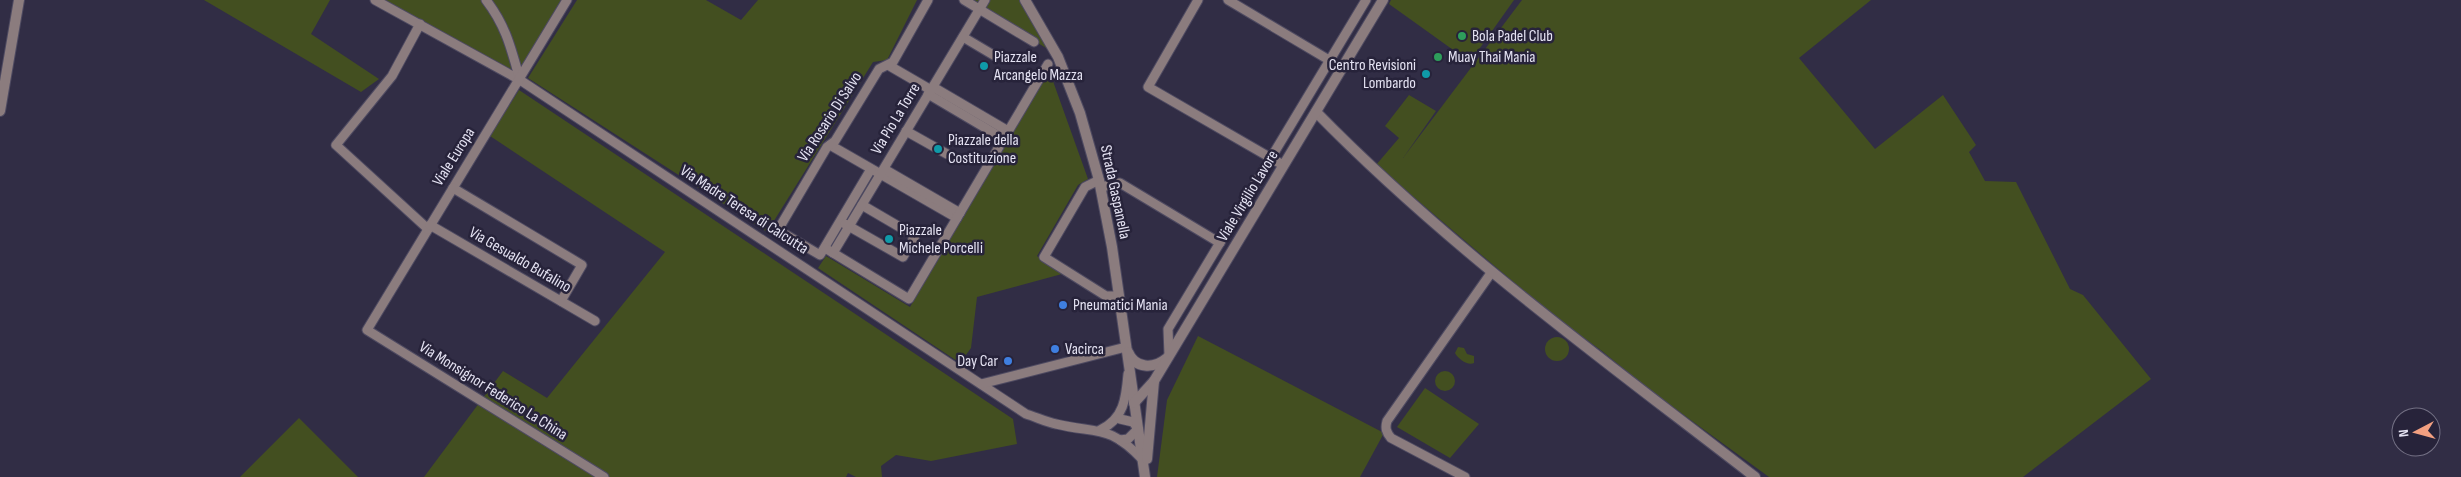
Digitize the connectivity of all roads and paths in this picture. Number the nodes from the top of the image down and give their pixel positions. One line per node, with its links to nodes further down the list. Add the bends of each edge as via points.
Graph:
1 (19, 0): 23 (street)
2 (375, 0): 14 (street, Via Madre Teresa di Calcutta)
3 (486, 0): 21 (street, via 508,35)
4 (567, 0): 21 (street, Viale Europa)
5 (928, 0): 20 (street, Via Rosario Di Salvo, via 893,62)
6 (964, 0): 13 (street)
7 (985, 0): 13 (street, Via Pio La Torre)
8 (1026, 0): 33 (street, Strada Gaspanella, via 1058,57 1080,113)
9 (1198, 0): 29 (street, via 1148,86)
10 (1228, 0): 18 (street)
11 (1366, 0): 18 (street)
12 (1383, 0): 24 (street, Viale Virgilio Lavore)
13 (979, 9): 15 (street, Via Pio La Torre); 16 (street)
14 (420, 24): 21 (street, Via Madre Teresa di Calcutta); 38 (street, Via Gesualdo Bufalino, via 392,76 336,145)
15 (963, 37): 17 (street); 22 (street, Via Pio La Torre)
16 (1034, 42)
17 (995, 56)
18 (1329, 60): 29 (street)
19 (1048, 64): 26 (street)
20 (888, 65): 22 (street); 27 (street, Via Rosario Di Salvo, via 879,69)
21 (520, 80): 34 (street, Viale Europa); 52 (street, Via Madre Teresa di Calcutta)
22 (930, 90): 25 (street, Via Pio La Torre); 26 (street)
23 (0, 111)
24 (1316, 112): 30 (street, Viale Virgilio Lavore); 43 (street, via 1359,156)
25 (906, 132): 28 (street); 32 (street, Via Pio La Torre)
26 (1006, 135): 36 (street)
27 (830, 145): 31 (street); 41 (street, Via Rosario Di Salvo, via 778,230 820,255)
28 (947, 154)
29 (1270, 158): 30 (street); 40 (street)
30 (1283, 165): 49 (street, Viale Virgilio Lavore)
31 (872, 169): 32 (street); 37 (street)
32 (882, 172): 35 (street, Via Pio La Torre); 36 (street)
33 (1100, 184): 40 (street, via 1120,182); 44 (street, Strada Gaspanella); 44 (street, via 1085,187 1044,257 1106,296)
34 (453, 188): 38 (street, Viale Europa); 45 (street, via 582,265)
35 (862, 206): 39 (street, Via Pio La Torre); 39 (street, via 915,236 903,257)
36 (959, 215): 42 (street, via 909,298)
37 (840, 222): 39 (street); 41 (street)
38 (429, 227): 45 (street, Via Gesualdo Bufalino); 47 (street, Viale Europa)
39 (849, 227): 42 (street, Via Pio La Torre)
40 (1220, 243): 49 (street, via 1168,330)
41 (825, 248): 42 (street)
42 (833, 253)
43 (1491, 273): 61 (street, via 1386,426 1391,438); 62 (street)
44 (1119, 296): 48 (street, Strada Gaspanella)
45 (561, 301): 46 (street, Via Gesualdo Bufalino)
46 (595, 321)
47 (366, 330): 59 (street, Via Monsignor Federico La China)
48 (1126, 347): 49 (street, via 1134,361 1148,366 1156,365); 50 (street, Strada Gaspanella); 52 (street)
49 (1169, 356): 51 (street, Viale Virgilio Lavore)
50 (1129, 367): 53 (street, Strada Gaspanella); 54 (street, via 1125,401)
51 (1154, 381): 53 (street, Viale Virgilio Lavore); 60 (street)
52 (981, 384): 56 (street, Via Madre Teresa di Calcutta, via 1026,414 1056,424)
53 (1134, 403): 54 (street); 55 (street, Strada Gaspanella)
54 (1117, 420): 55 (street, via 1133,422); 56 (street)
55 (1138, 429): 57 (street, via 1128,439); 58 (street, Strada Gaspanella)
56 (1100, 430): 57 (street, Via Madre Teresa di Calcutta)
57 (1120, 440): 58 (street, Via Madre Teresa di Calcutta)
58 (1143, 460): 60 (street, Strada Gaspanella)
59 (604, 477)
60 (1146, 477)
61 (1465, 477)
62 (1755, 477)

